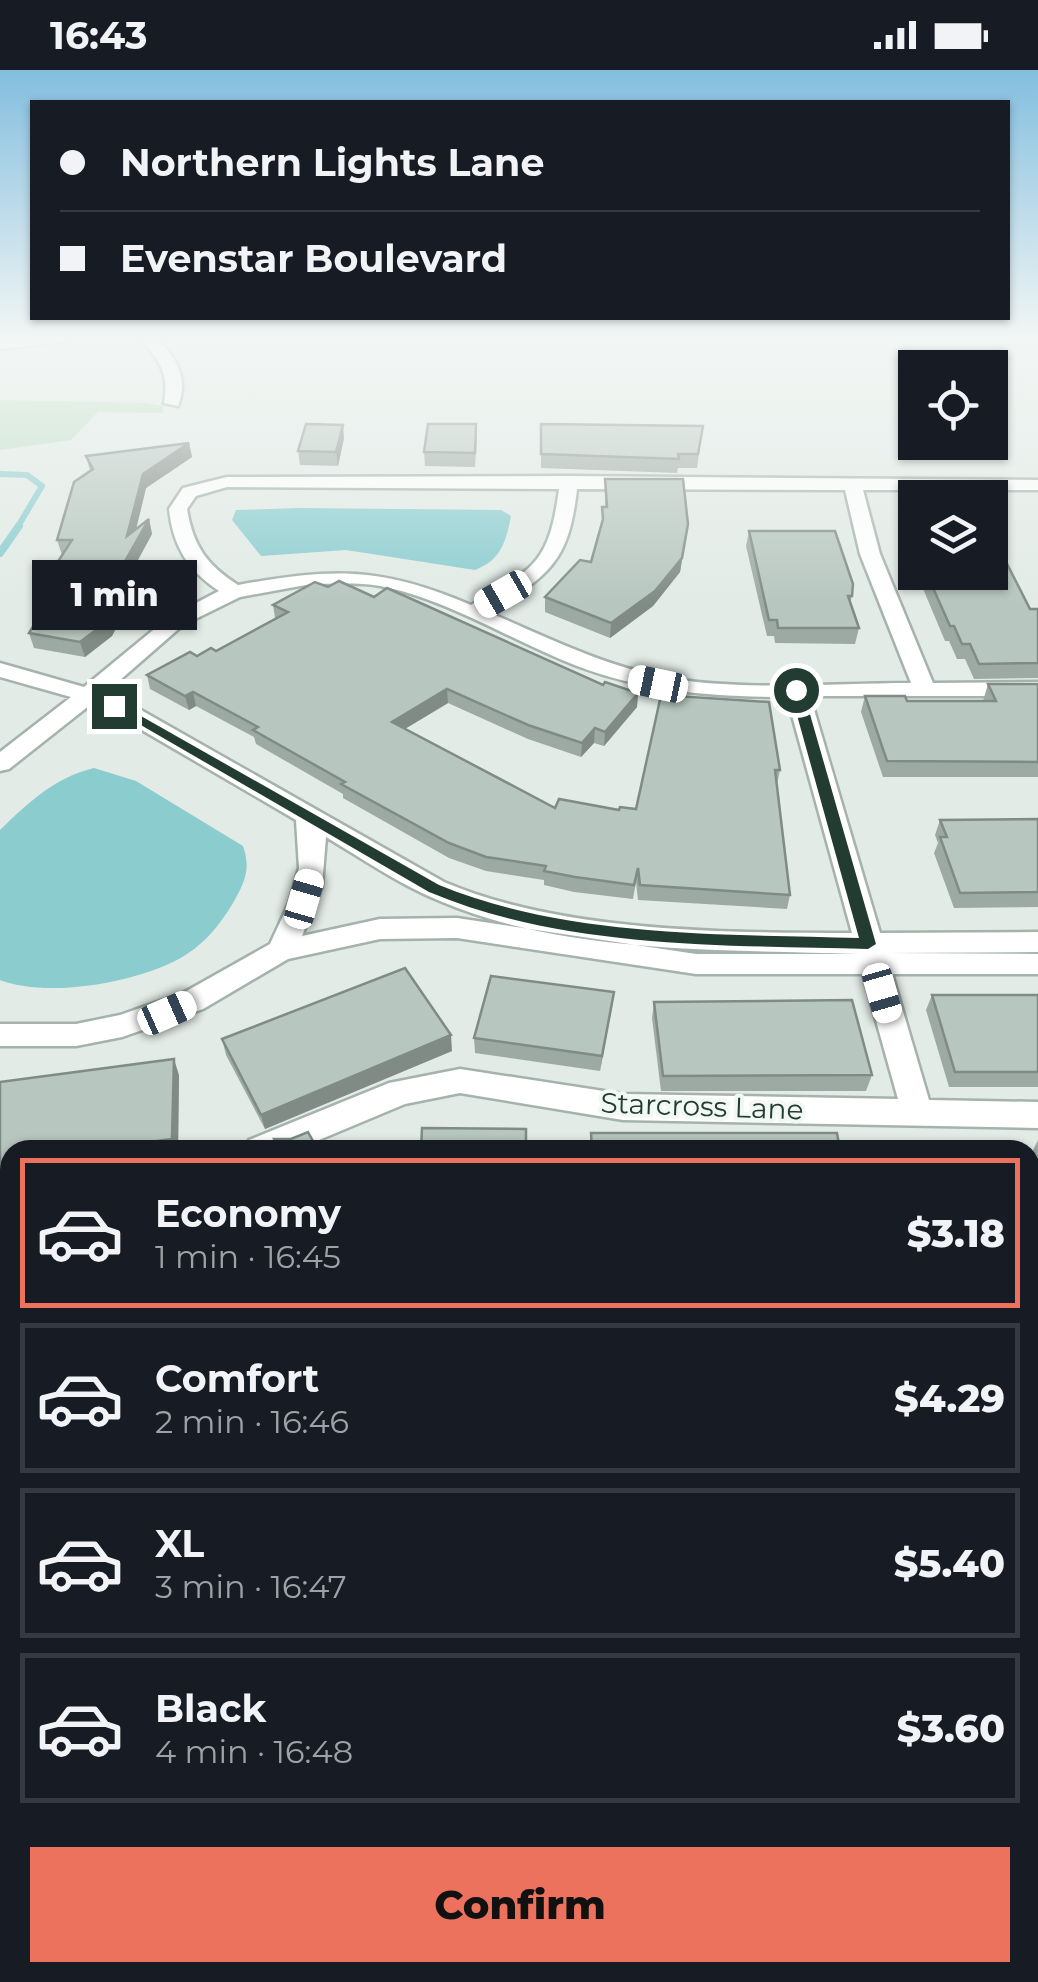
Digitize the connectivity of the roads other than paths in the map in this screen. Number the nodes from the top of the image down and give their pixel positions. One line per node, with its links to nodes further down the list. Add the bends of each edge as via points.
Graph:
1 (569, 481): 2 (street); 4 (street, via 218,478 189,492 178,509 181,540 198,564); 5 (street, via 558,551 533,576)
2 (852, 484): 3 (street); 9 (street, via 870,554)
3 (1038, 485)
4 (234, 592): 5 (street, via 311,578 375,579); 10 (street, via 176,621)
5 (473, 612): 8 (street, via 635,678 716,690)
6 (0, 670): 10 (street)
7 (1038, 689): 9 (street)
8 (796, 690): 9 (street); 15 (street)
9 (924, 690)
10 (87, 695): 11 (street); 12 (street)
11 (0, 764)
12 (308, 817): 14 (street, via 316,849); 15 (street, via 434,888 497,912 664,938)
13 (1038, 942): 15 (street)
14 (280, 951): 15 (street, via 422,926 696,964); 17 (street, via 193,1002 145,1020 76,1035)
15 (871, 955): 16 (street); 18 (street)
16 (1038, 964)
17 (0, 1036)
18 (917, 1112): 19 (street, Starcross Lane); 20 (street, Starcross Lane, via 623,1108 460,1081 400,1092)
19 (1038, 1114)
20 (285, 1140)

